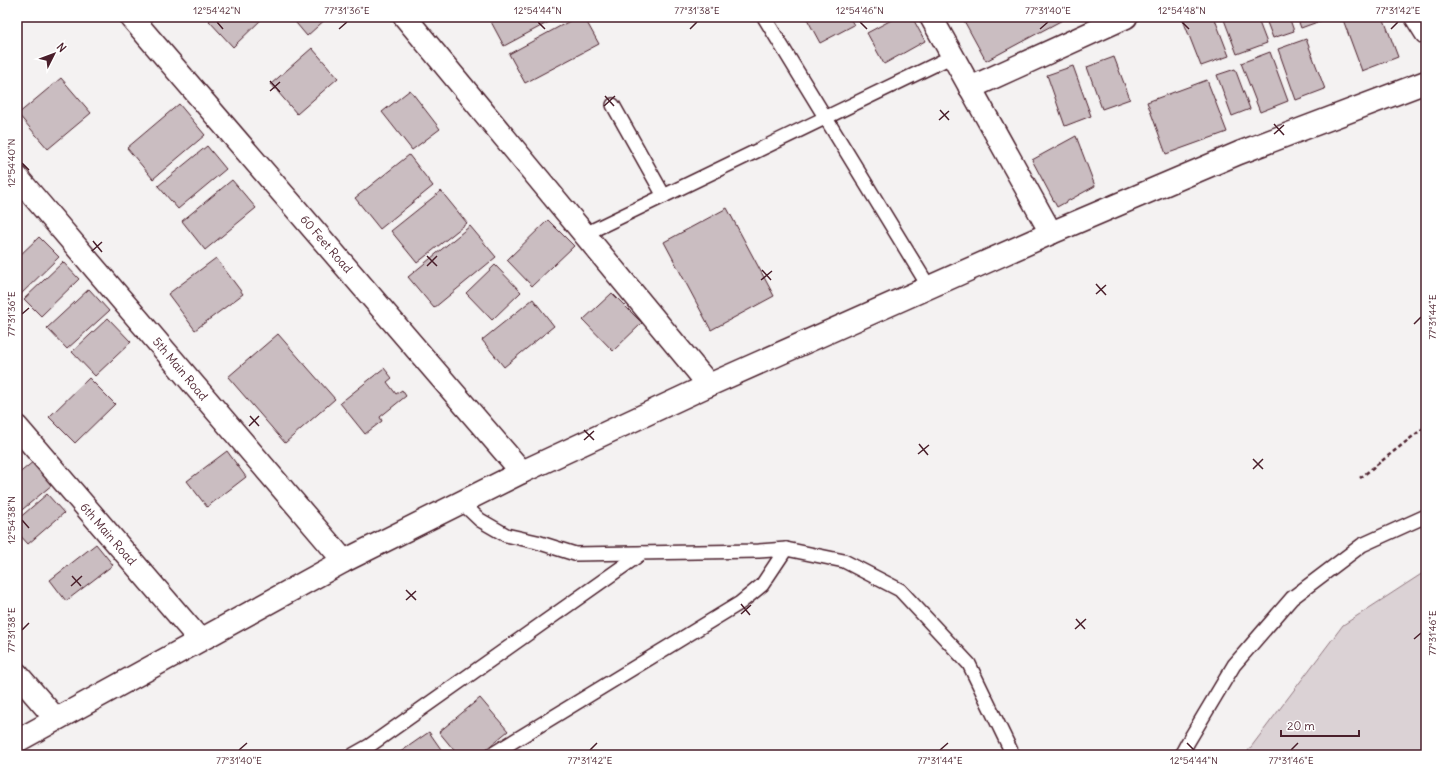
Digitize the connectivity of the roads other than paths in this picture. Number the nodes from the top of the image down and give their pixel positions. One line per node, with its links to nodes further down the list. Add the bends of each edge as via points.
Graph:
1 (131, 17): 20 (street, 60 Feet Road)
2 (405, 17): 16 (street)
3 (764, 17): 12 (lane)
4 (931, 17): 8 (street)
5 (1124, 17): 10 (street)
6 (1416, 17): 7 (street)
7 (1426, 33)
8 (952, 56): 10 (street); 12 (lane)
9 (1426, 82): 15 (street, via 1239,154)
10 (970, 88): 15 (street)
11 (613, 105): 14 (lane)
12 (826, 118): 14 (lane); 17 (lane)
13 (17, 177): 25 (street, 5th Main Road)
14 (664, 196): 16 (lane)
15 (1051, 233): 17 (street)
16 (585, 234): 18 (street)
17 (929, 287): 18 (street)
18 (709, 384): 20 (street)
19 (17, 427): 26 (street, 6th Main Road)
20 (522, 472): 21 (street)
21 (461, 502): 24 (lane, via 480,520 506,534 575,554); 25 (street)
22 (1426, 516): 33 (lane, via 1362,545 1292,598 1234,665)
23 (786, 549): 24 (lane); 31 (lane, via 762,585 740,603); 32 (lane, via 844,561 900,590 969,664)
24 (642, 553): 30 (lane)
25 (344, 561): 26 (street)
26 (200, 640): 28 (street)
27 (17, 674): 28 (street)
28 (56, 719): 29 (street)
29 (17, 741)
30 (353, 755)
31 (491, 755)
32 (1013, 755)
33 (1182, 755)

